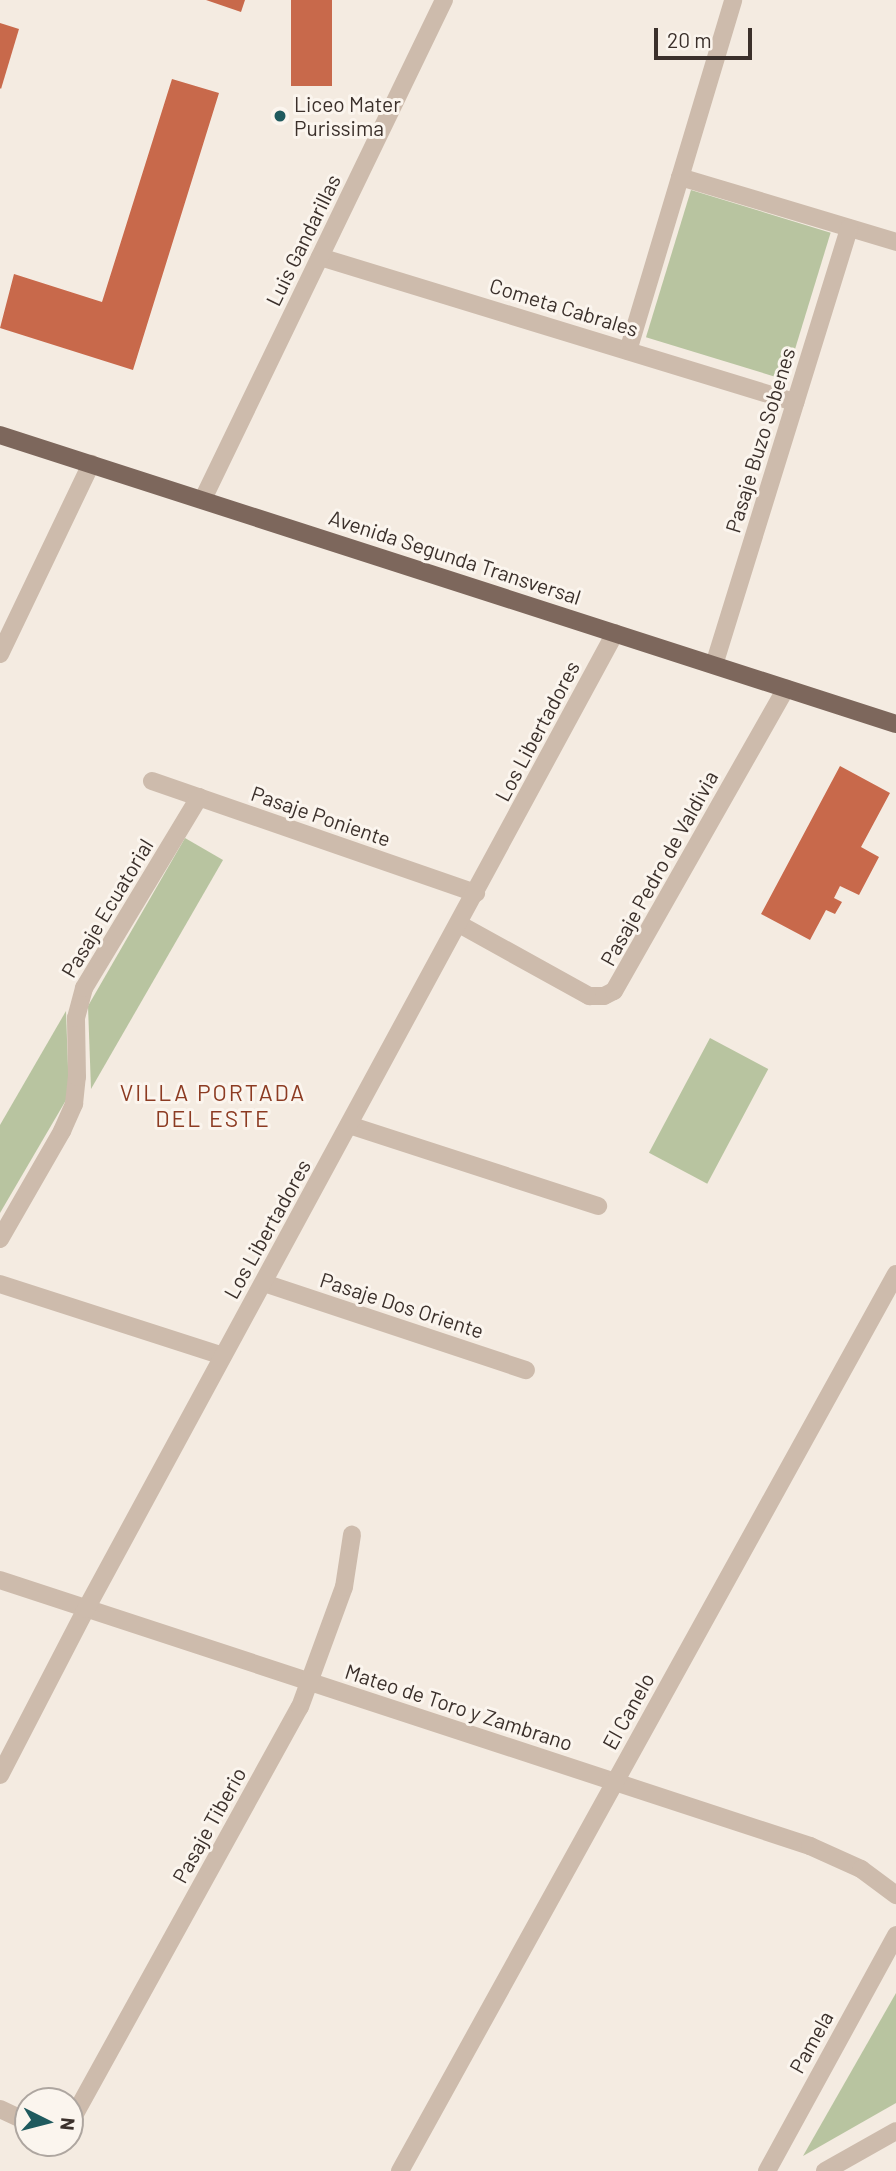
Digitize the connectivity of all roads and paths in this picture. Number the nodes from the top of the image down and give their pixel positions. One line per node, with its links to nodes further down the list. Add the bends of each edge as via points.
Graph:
1 (444, 0): 6 (street, Luis Gandarillas)
2 (733, 0): 3 (street)
3 (680, 177): 4 (street); 7 (street)
4 (849, 228): 5 (street); 8 (street, Pasaje Buzo Sobenes)
5 (896, 242)
6 (320, 257): 7 (street, Cometa Cabrales); 11 (street, Luis Gandarillas)
7 (628, 351): 8 (street, Cometa Cabrales)
8 (795, 402): 14 (street, Pasaje Buzo Sobenes)
9 (0, 435): 10 (main road, Avenida Segunda Transversal)
10 (91, 464): 11 (main road, Avenida Segunda Transversal); 13 (street)
11 (203, 499): 12 (main road, Avenida Segunda Transversal)
12 (615, 633): 14 (main road, Avenida Segunda Transversal); 19 (street, Los Libertadores)
13 (0, 654)
14 (715, 665): 15 (main road, Avenida Segunda Transversal)
15 (786, 688): 16 (main road, Avenida Segunda Transversal); 20 (street, Pasaje Pedro de Valdivia, via 614,991 589,996)
16 (896, 724)
17 (152, 781): 18 (street, Pasaje Poniente)
18 (199, 797): 19 (street, Pasaje Poniente); 23 (street, Pasaje Ecuatorial, via 84,988 75,1018 74,1104)
19 (476, 893): 20 (street, Los Libertadores)
20 (459, 924): 21 (street, Los Libertadores)
21 (349, 1125): 22 (street); 25 (street, Los Libertadores)
22 (598, 1206)
23 (0, 1238)
24 (896, 1274): 34 (street, El Canelo)
25 (264, 1283): 27 (street, Los Libertadores); 28 (street, Pasaje Dos Oriente)
26 (0, 1284): 27 (street)
27 (223, 1356): 31 (street, Los Libertadores)
28 (526, 1370)
29 (352, 1535): 32 (street, Pasaje Tiberio, via 344,1587)
30 (0, 1580): 31 (street, Mateo de Toro y Zambrano)
31 (86, 1609): 32 (street, Mateo de Toro y Zambrano); 33 (street, Los Libertadores)
32 (312, 1683): 34 (street, Mateo de Toro y Zambrano); 37 (street, Pasaje Tiberio)
33 (0, 1775)
34 (615, 1782): 35 (street, Mateo de Toro y Zambrano, via 836,1856); 39 (street, El Canelo)
35 (896, 1895)
36 (896, 1935): 40 (street, Pamela)
37 (84, 2098)
38 (896, 2131): 41 (street)
39 (400, 2171)
40 (766, 2171)
41 (825, 2171)

